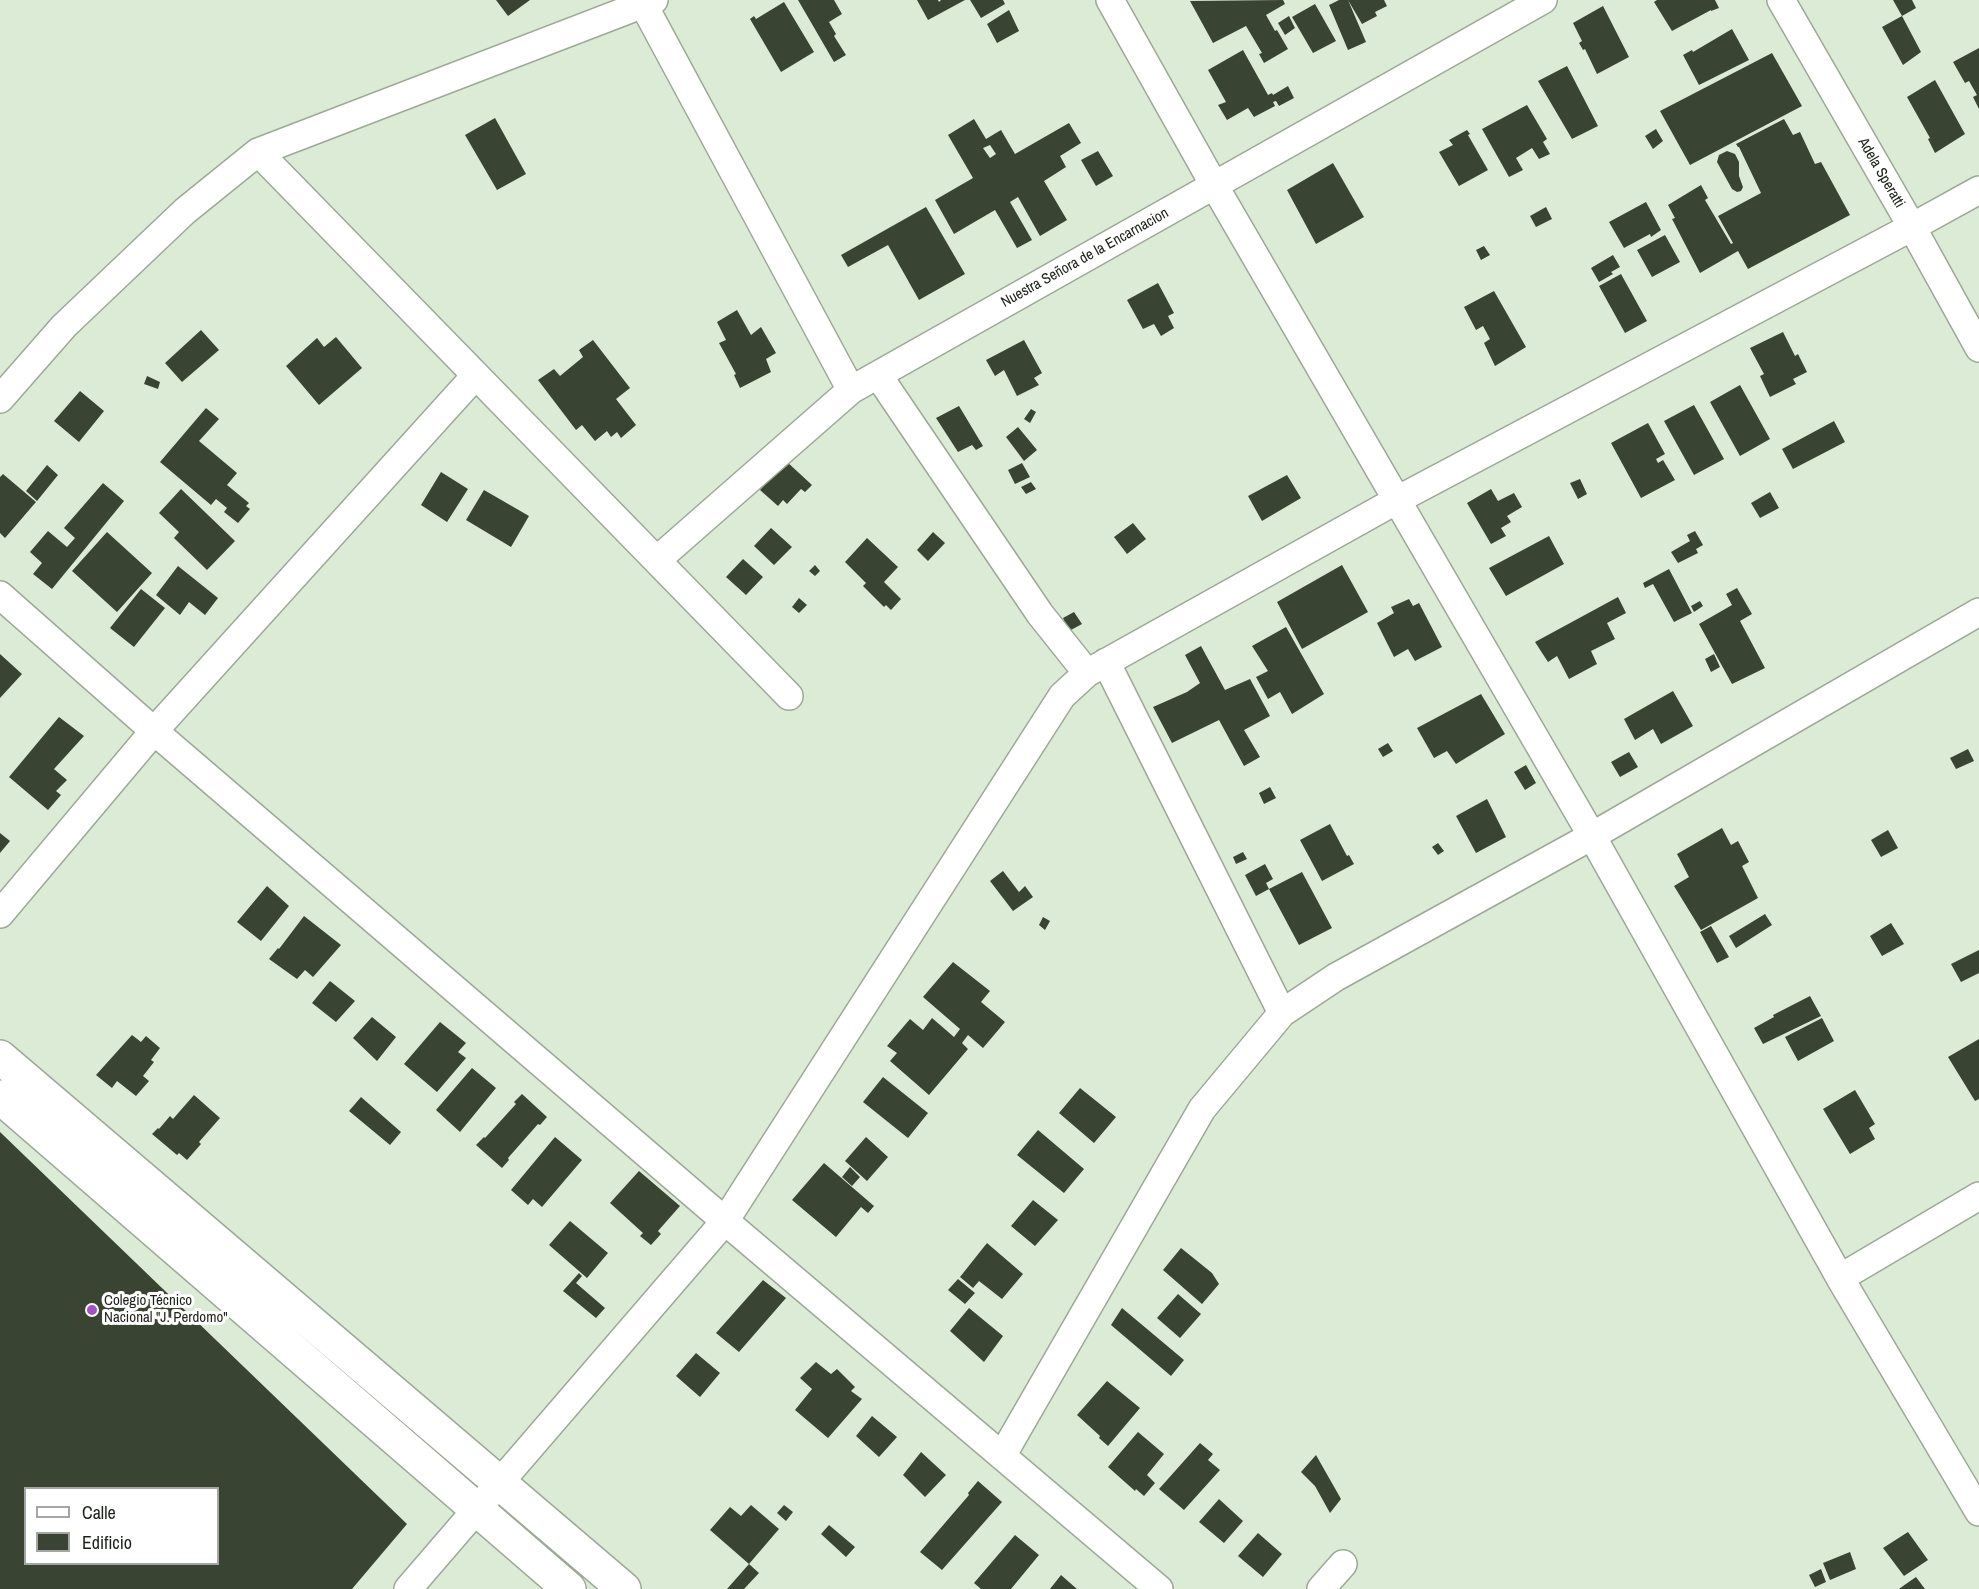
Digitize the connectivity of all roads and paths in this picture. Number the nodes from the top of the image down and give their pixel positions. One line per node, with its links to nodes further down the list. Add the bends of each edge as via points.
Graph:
1 (1110, 0): 6 (street)
2 (1543, 0): 6 (street, Nuestra Señora de la Encarnacion)
3 (1781, 0): 8 (street, Adela Speratti)
4 (646, 2): 5 (street); 12 (street)
5 (258, 152): 10 (street); 13 (street, via 185,211 64,326)
6 (1214, 185): 11 (street, Nuestra Señora de la Encarnacion); 14 (street)
7 (1979, 190): 8 (street)
8 (1912, 227): 9 (street, Adela Speratti); 14 (street)
9 (1979, 348)
10 (476, 375): 15 (street); 20 (street)
11 (878, 375): 12 (street, Nuestra Señora de la Encarnacion); 18 (street, via 1040,614)
12 (851, 390): 15 (street, Nuestra Señora de la Encarnacion)
13 (0, 399)
14 (1396, 500): 18 (street); 21 (street)
15 (657, 560): 19 (street)
16 (0, 595): 20 (street)
17 (1979, 612): 21 (street)
18 (1096, 668): 23 (street); 27 (street, via 1062,696)
19 (789, 696)
20 (154, 730): 22 (street); 27 (street)
21 (1592, 836): 23 (street, via 1336,977); 28 (street)
22 (0, 914)
23 (1282, 1013): 29 (street, via 1202,1109)
24 (0, 1057): 30 (main road)
25 (0, 1097): 31 (main road)
26 (1979, 1196): 28 (street)
27 (725, 1221): 29 (street); 30 (street)
28 (1840, 1278): 32 (street)
29 (1002, 1456): 37 (street)
30 (500, 1484): 31 (street); 36 (main road)
31 (477, 1510): 34 (street); 35 (main road)
32 (1979, 1512)
33 (1343, 1564): 38 (street)
34 (408, 1589)
35 (569, 1589)
36 (624, 1589)
37 (1160, 1589)
38 (1321, 1589)

